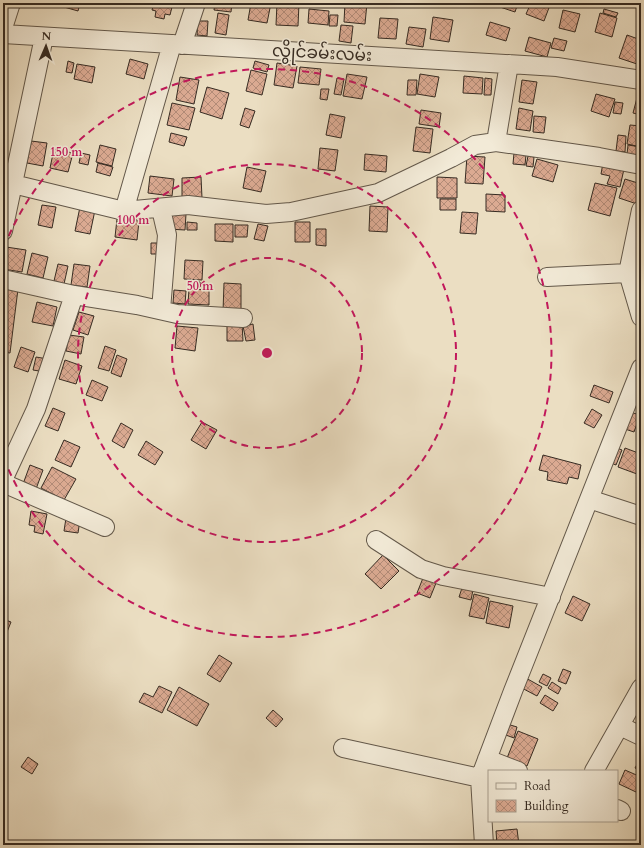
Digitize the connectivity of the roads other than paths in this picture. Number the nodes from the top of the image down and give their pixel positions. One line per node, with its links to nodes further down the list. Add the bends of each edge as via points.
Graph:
1 (11, 3): 3 (street)
2 (196, 3): 6 (street)
3 (3, 28)
4 (3, 34): 5 (street, လွိုင်ခမ်းလမ်း)
5 (44, 37): 6 (street, လွိုင်ခမ်းလမ်း); 11 (street)
6 (177, 45): 7 (street, လွိုင်ခမ်းလမ်း); 14 (street)
7 (509, 64): 8 (street, လွိုင်ခမ်းလမ်း, via 557,67); 9 (street)
8 (641, 80)
9 (496, 142): 10 (street); 12 (street, via 475,145 378,193 291,212 266,214 188,205)
10 (641, 165)
11 (13, 184): 14 (street); 15 (street)
12 (161, 208): 14 (street); 20 (street, via 167,235)
13 (641, 210): 16 (street)
14 (124, 211)
15 (3, 231)
16 (628, 273): 17 (street); 21 (street)
17 (547, 276)
18 (3, 279): 19 (street)
19 (74, 295): 20 (street); 24 (street, via 36,409)
20 (161, 310): 22 (street, via 178,314)
21 (640, 310)
22 (243, 318)
23 (641, 368): 26 (street)
24 (3, 480)
25 (3, 483): 28 (street)
26 (589, 500): 27 (street); 30 (street)
27 (641, 516)
28 (105, 527)
29 (376, 540): 30 (street, via 421,569 443,576)
30 (551, 597): 35 (street)
31 (641, 688): 32 (street)
32 (620, 726): 33 (street); 37 (street)
33 (641, 736)
34 (343, 748): 38 (street)
35 (487, 759): 36 (street); 38 (street)
36 (515, 770)
37 (595, 770)
38 (480, 778): 39 (street)
39 (484, 845)

